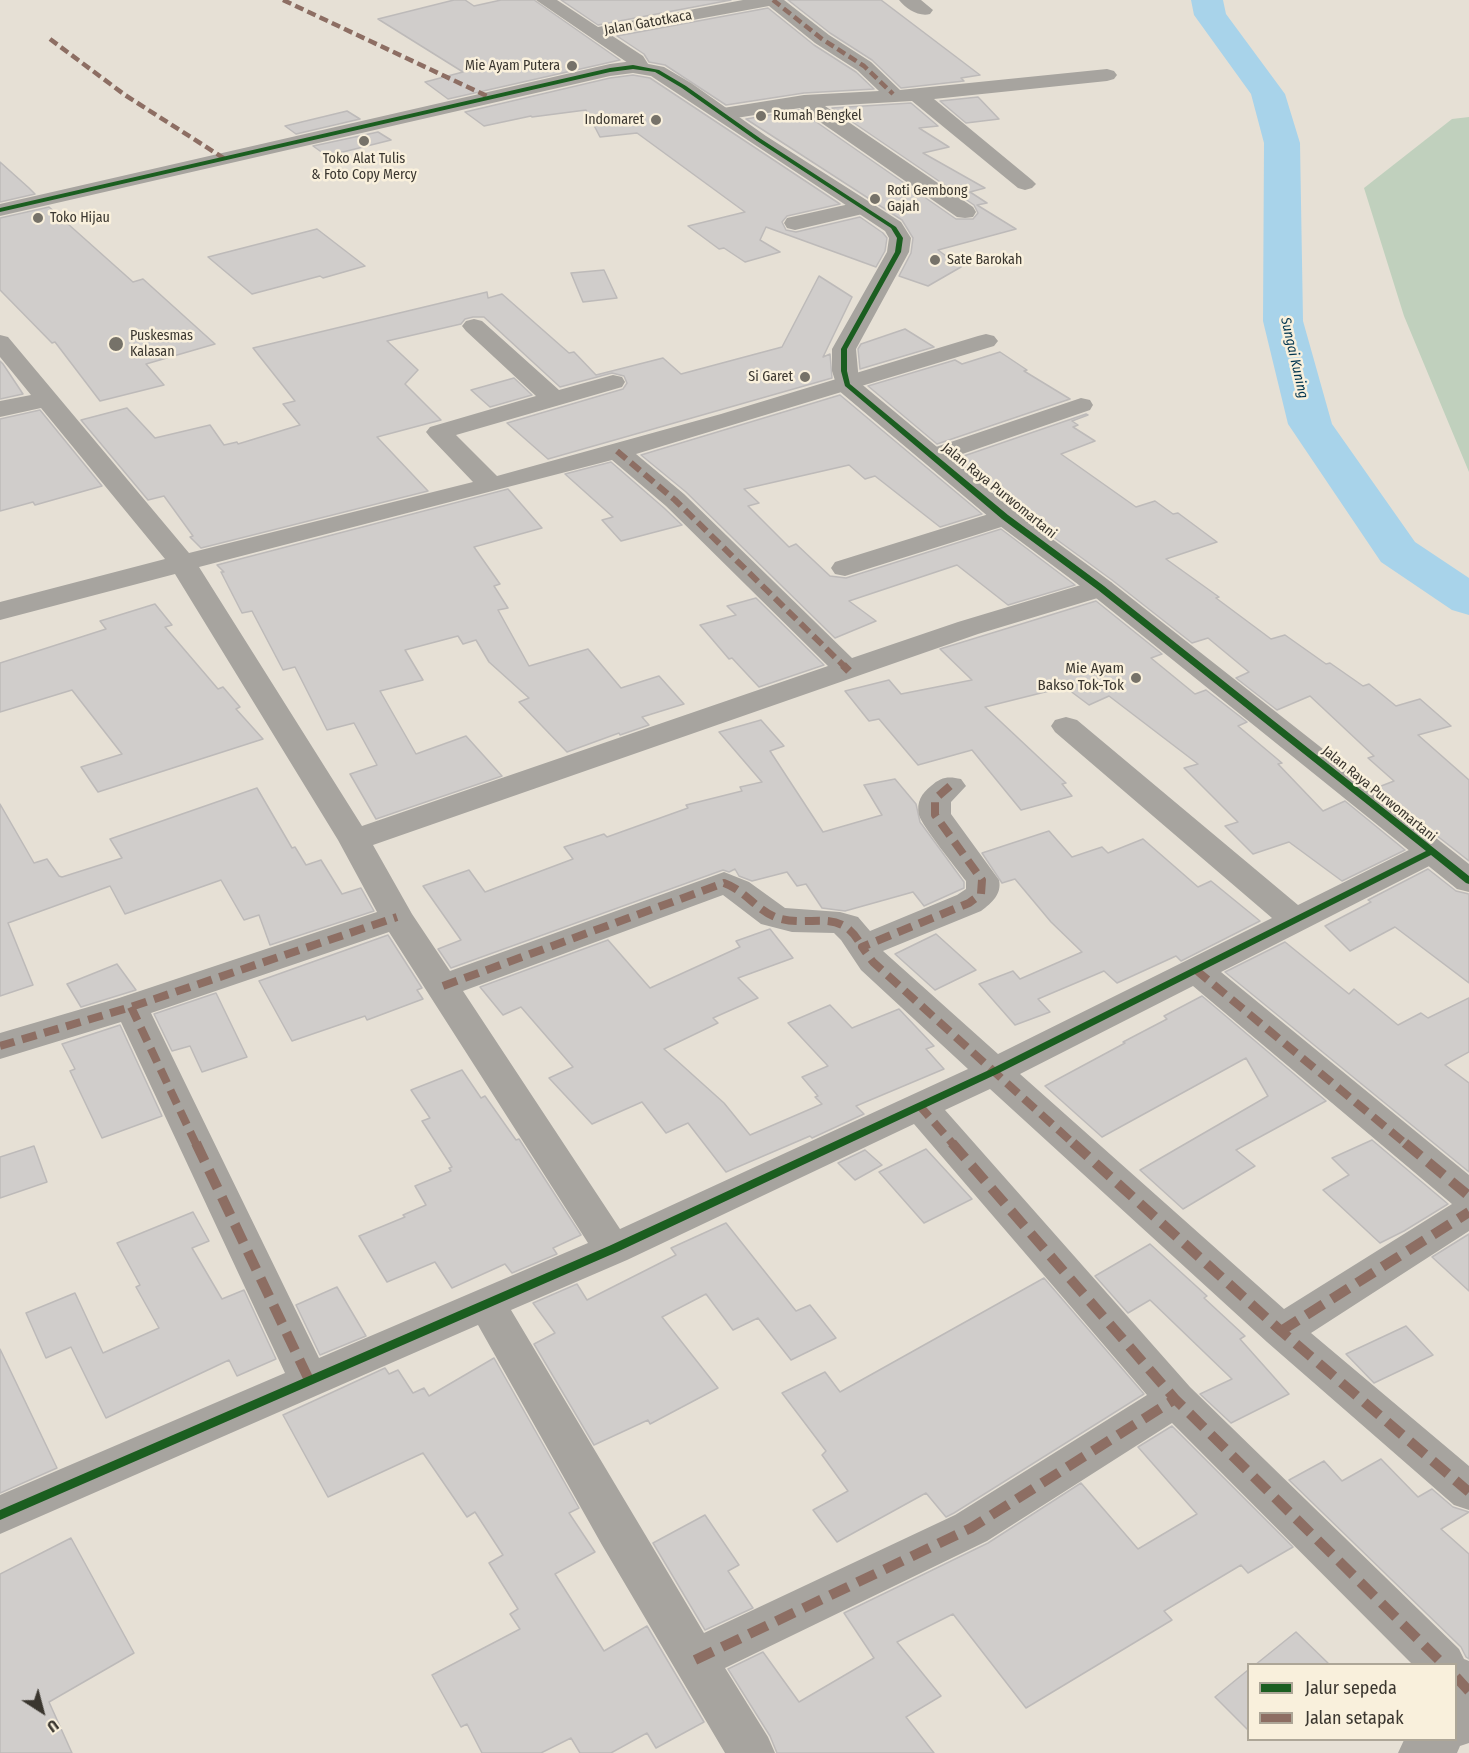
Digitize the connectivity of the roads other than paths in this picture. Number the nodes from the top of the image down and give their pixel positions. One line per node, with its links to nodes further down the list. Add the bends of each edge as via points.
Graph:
1 (545, 0): 5 (street)
2 (772, 0): 5 (street, Jalan Gatotkaca); 8 (street, via 864,66)
3 (908, 0): 4 (street)
4 (924, 10)
5 (594, 33): 6 (street, via 636,60)
6 (640, 67): 11 (street, via 657,71); 14 (street, via 610,70)
7 (1107, 75): 9 (street)
8 (893, 94): 9 (street); 10 (street)
9 (917, 95): 12 (street)
10 (804, 101): 11 (street); 15 (street)
11 (723, 114): 13 (street)
12 (1025, 184)
13 (863, 207): 16 (street); 21 (street, via 893,227 900,238 898,252 844,349)
14 (0, 210)
15 (964, 212)
16 (795, 223)
17 (474, 326): 23 (street)
18 (986, 341): 21 (street)
19 (0, 342): 22 (street)
20 (613, 382): 23 (street)
21 (847, 385): 26 (street); 27 (street, Jalan Raya Purwomartani)
22 (46, 399): 25 (street); 30 (street)
23 (554, 399): 28 (street, via 439,432)
24 (1081, 405): 27 (street)
25 (0, 409)
26 (617, 451): 28 (street); 34 (street, via 675,500)
27 (933, 456): 29 (street, Jalan Raya Purwomartani)
28 (490, 485): 30 (street)
29 (1005, 517): 31 (street); 32 (street, Jalan Raya Purwomartani)
30 (183, 562): 33 (street); 37 (street)
31 (844, 568)
32 (1101, 588): 34 (street, via 968,628); 38 (street, Jalan Raya Purwomartani)
33 (0, 611)
34 (849, 671): 37 (street)
35 (1066, 726): 41 (street)
36 (950, 786): 42 (street, via 935,800 935,815 982,880 983,894)
37 (354, 840): 40 (street)
38 (1431, 852): 39 (street, Jalan Raya Purwomartani); 41 (street)
39 (1469, 881)
40 (397, 917): 44 (street); 45 (street)
41 (1296, 921): 43 (street)
42 (862, 947): 44 (street, via 844,924 793,922 775,917 724,883); 47 (street, via 881,970)
43 (1196, 970): 47 (street); 49 (street)
44 (443, 986): 51 (street)
45 (131, 1007): 46 (street); 54 (street)
46 (0, 1046)
47 (993, 1072): 48 (street); 53 (street)
48 (919, 1105): 51 (street); 55 (street)
49 (1469, 1196)
50 (1469, 1212): 53 (street)
51 (613, 1249): 52 (street)
52 (486, 1303): 54 (street); 58 (street)
53 (1281, 1331): 56 (street)
54 (310, 1382): 57 (street)
55 (1175, 1399): 58 (street, via 972,1528); 59 (street)
56 (1469, 1492)
57 (0, 1515)
58 (695, 1660): 65 (street)
59 (1441, 1663)
60 (1457, 1679): 61 (street)
61 (1469, 1691)
62 (1469, 1715): 63 (street)
63 (1457, 1724)
64 (1438, 1741): 66 (street)
65 (752, 1753)
66 (1422, 1753)

